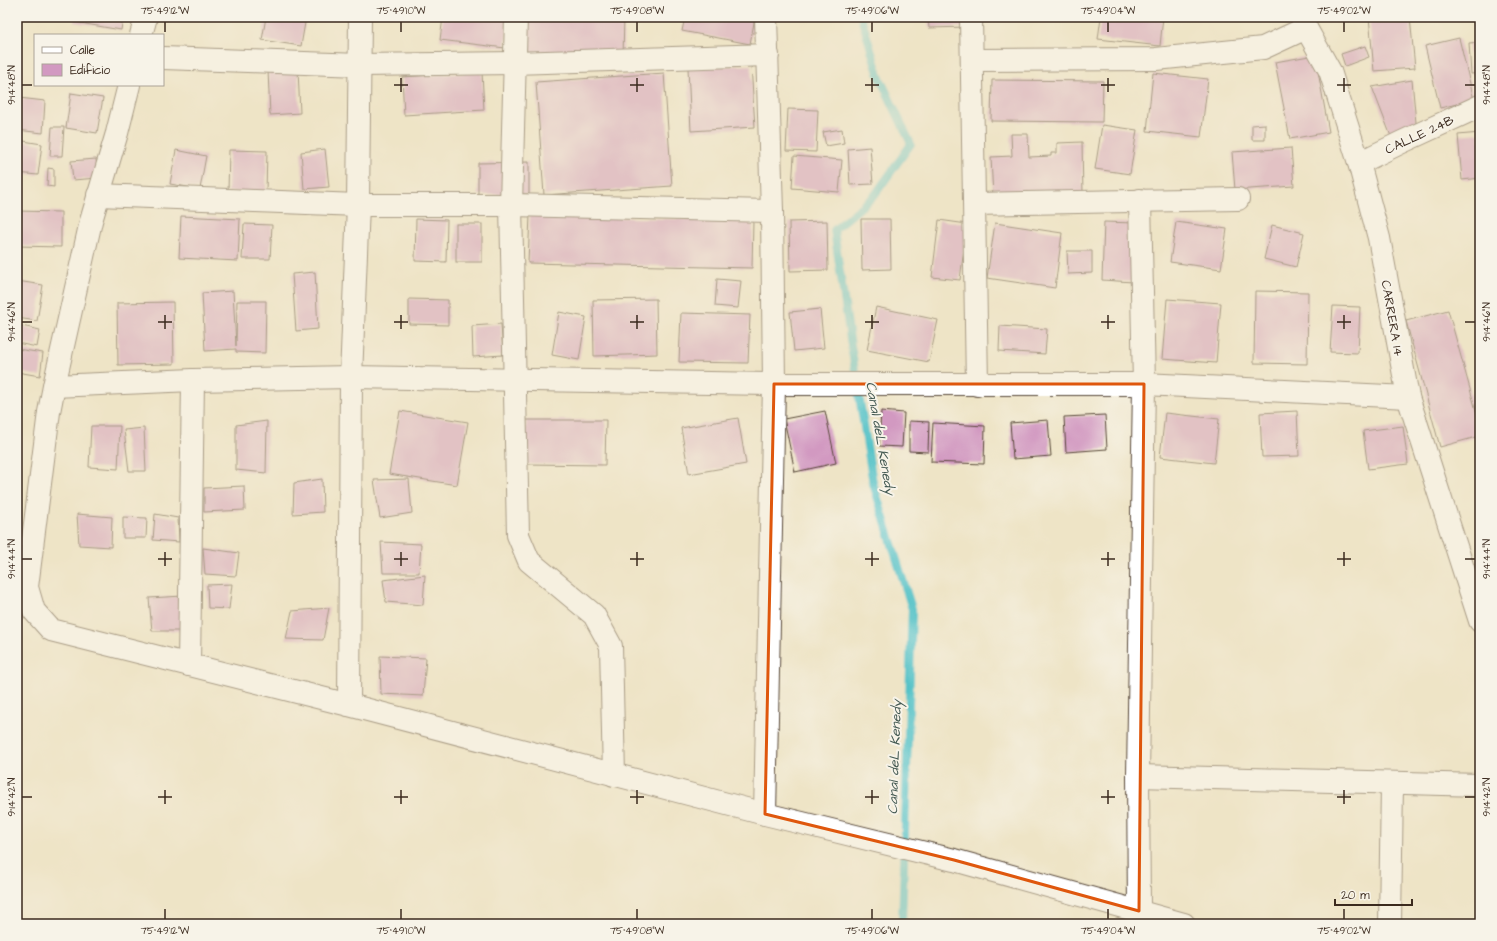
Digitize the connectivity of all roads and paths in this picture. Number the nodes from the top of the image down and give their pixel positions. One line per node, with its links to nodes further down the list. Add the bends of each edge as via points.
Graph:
1 (146, 17): 7 (street)
2 (360, 17): 12 (street)
3 (516, 17): 11 (street)
4 (766, 17): 8 (street)
5 (972, 17): 10 (street)
6 (1304, 23): 10 (street, via 1263,48 1156,59); 15 (street, CARRERA 14, via 1330,72)
7 (141, 34)
8 (768, 55): 11 (street); 22 (street)
9 (164, 58): 12 (street)
10 (973, 60): 19 (street)
11 (514, 63): 12 (street); 21 (street)
12 (360, 65): 20 (street)
13 (128, 86): 16 (street)
14 (1480, 106): 15 (street, CALLE 24B)
15 (1359, 163): 30 (street, CARRERA 14, via 1379,238)
16 (98, 195): 20 (street); 29 (street)
17 (1238, 199): 18 (street)
18 (1140, 200): 19 (street); 27 (street)
19 (975, 204): 28 (street)
20 (358, 205): 21 (street); 23 (street)
21 (511, 205): 22 (street); 25 (street)
22 (772, 211): 26 (street)
23 (351, 377): 24 (street); 25 (street); 34 (street)
24 (193, 380): 29 (street); 33 (street)
25 (514, 380): 26 (street); 35 (street, via 518,534 529,561 594,615 611,646)
26 (774, 384): 28 (street); 39 (street)
27 (1144, 384): 28 (street); 30 (street); 36 (street)
28 (977, 385)
29 (54, 386): 33 (street, via 27,587 34,611 51,630)
30 (1408, 396): 31 (street, CARRERA 14)
31 (1472, 571): 32 (street, CARRERA 14)
32 (1480, 621)
33 (189, 665): 34 (street)
34 (349, 705): 35 (street)
35 (614, 775): 39 (street)
36 (1138, 776): 37 (street); 40 (street)
37 (1392, 783): 38 (street); 42 (street)
38 (1480, 785)
39 (765, 814): 40 (street, via 954,860)
40 (1139, 911): 41 (street)
41 (1184, 924)
42 (1390, 924)

